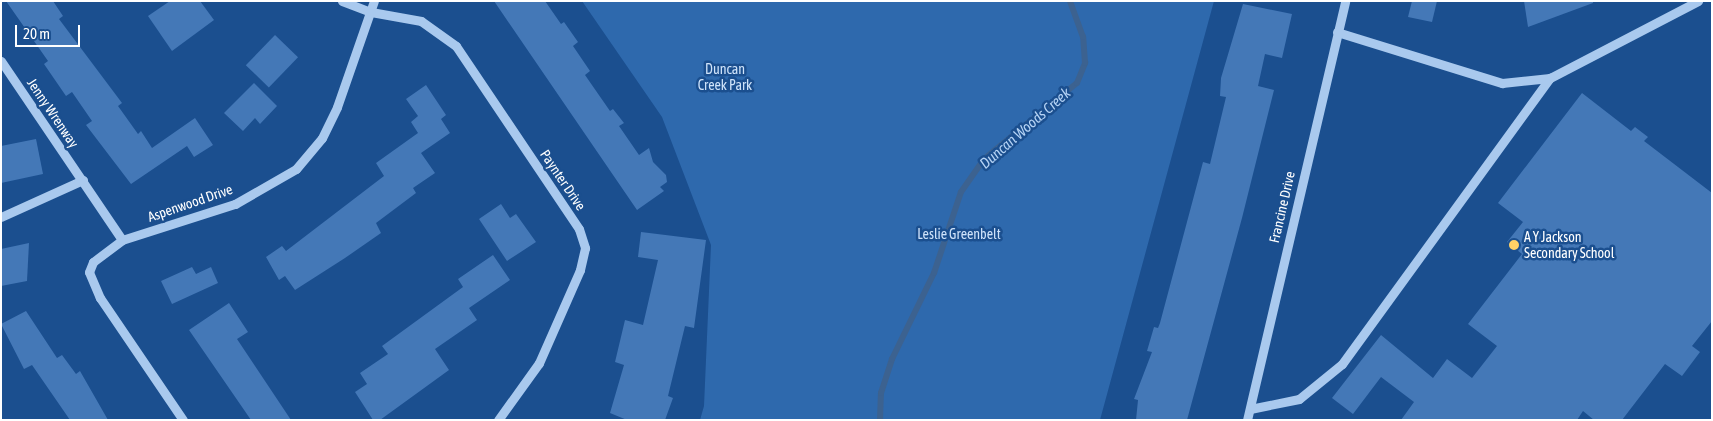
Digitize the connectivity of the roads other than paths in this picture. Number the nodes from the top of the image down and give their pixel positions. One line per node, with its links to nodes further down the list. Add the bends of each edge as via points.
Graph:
1 (342, 1): 5 (street, Paynter Drive)
2 (374, 1): 5 (street, Aspenwood Drive)
3 (1344, 1): 6 (street, Francine Drive)
4 (1698, 1): 8 (street)
5 (371, 12): 11 (street, Aspenwood Drive, via 337,107 322,138 296,169 235,204); 14 (street, Paynter Drive, via 421,21 456,46 579,229 585,248 580,270 539,363)
6 (1337, 32): 8 (street, via 1502,83); 12 (street, Francine Drive)
7 (1, 61): 9 (street, Jenny Wrenway)
8 (1550, 78): 12 (street, via 1342,364 1299,399)
9 (82, 180): 10 (street); 11 (street, Jenny Wrenway)
10 (1, 217)
11 (122, 240): 13 (street, Aspenwood Drive, via 93,262 91,280)
12 (1250, 409): 15 (street, Francine Drive)
13 (183, 420)
14 (498, 420)
15 (1247, 420)

